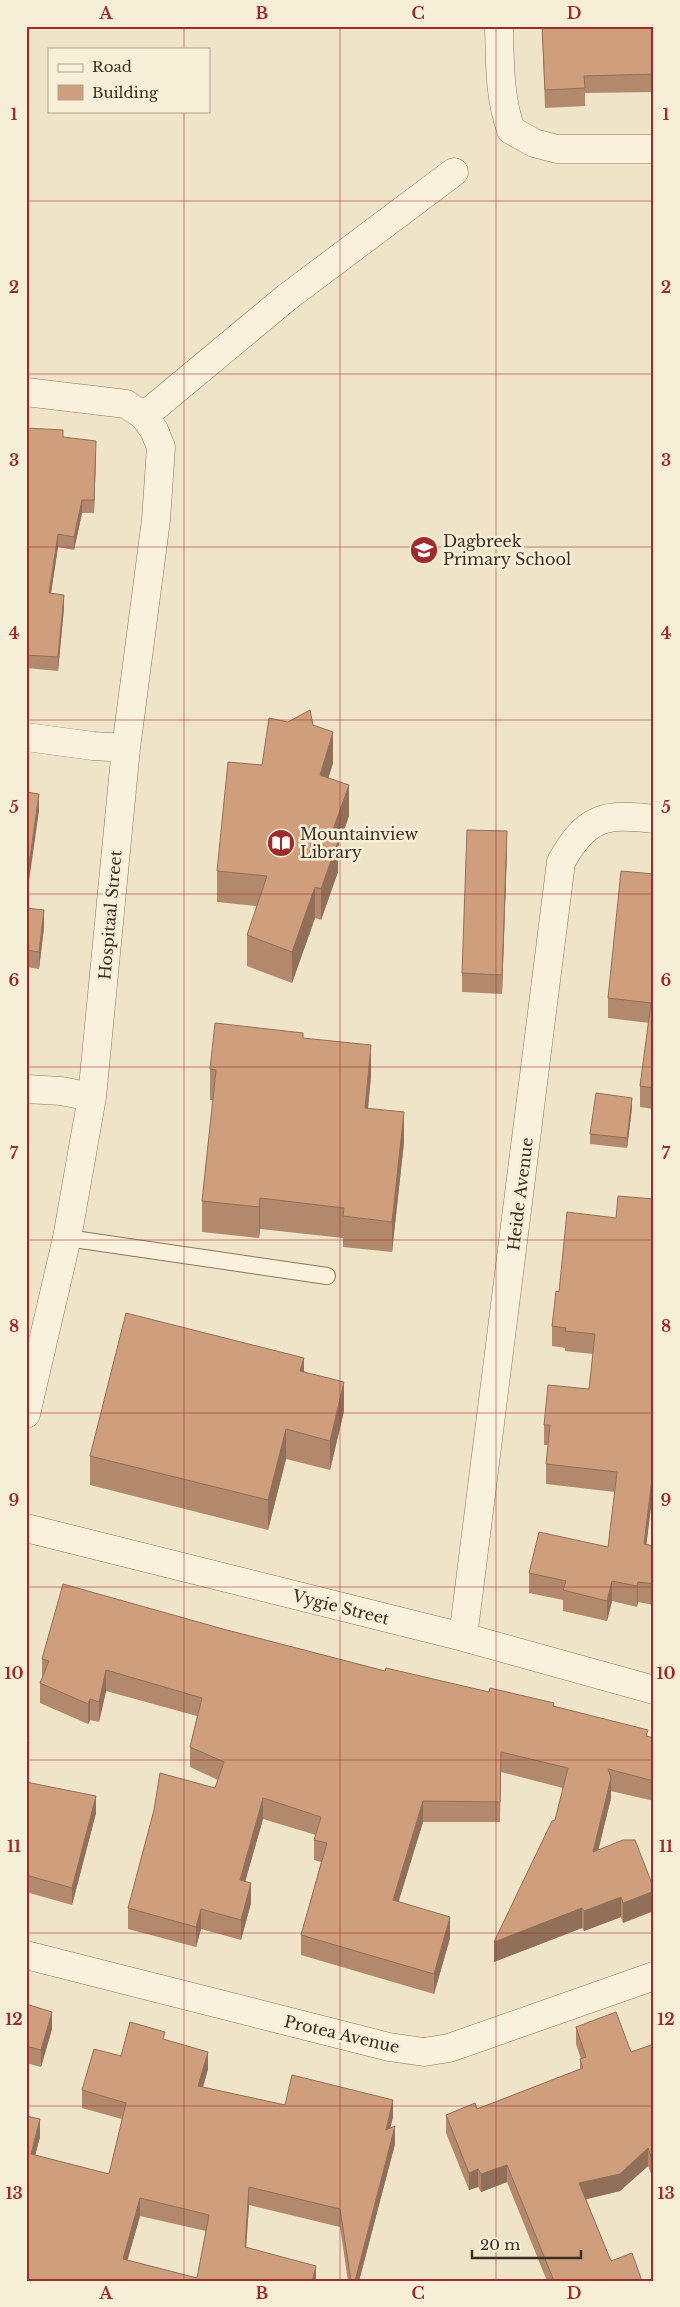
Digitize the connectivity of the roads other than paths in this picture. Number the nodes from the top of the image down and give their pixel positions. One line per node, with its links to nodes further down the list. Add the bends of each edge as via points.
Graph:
1 (499, 26): 2 (street, via 500,82 511,130 534,143 557,150)
2 (654, 149)
3 (454, 172): 5 (street, via 286,298)
4 (26, 392): 5 (street, via 126,404)
5 (144, 416): 7 (street, Hospitaal Street, via 161,447 156,520)
6 (26, 737): 7 (street)
7 (126, 748): 10 (street, Hospitaal Street)
8 (654, 819): 15 (street, Heide Avenue, via 606,818 587,826 573,841 561,862)
9 (26, 1089): 10 (street)
10 (92, 1097): 11 (street, Hospitaal Street)
11 (67, 1238): 12 (lane); 13 (street, Hospitaal Street)
12 (327, 1276)
13 (26, 1414)
14 (26, 1528): 15 (street, Vygie Street)
15 (463, 1637): 16 (street, Vygie Street)
16 (654, 1690)
17 (26, 1955): 18 (street, Protea Avenue, via 389,2047 424,2052 449,2048)
18 (654, 1976)

